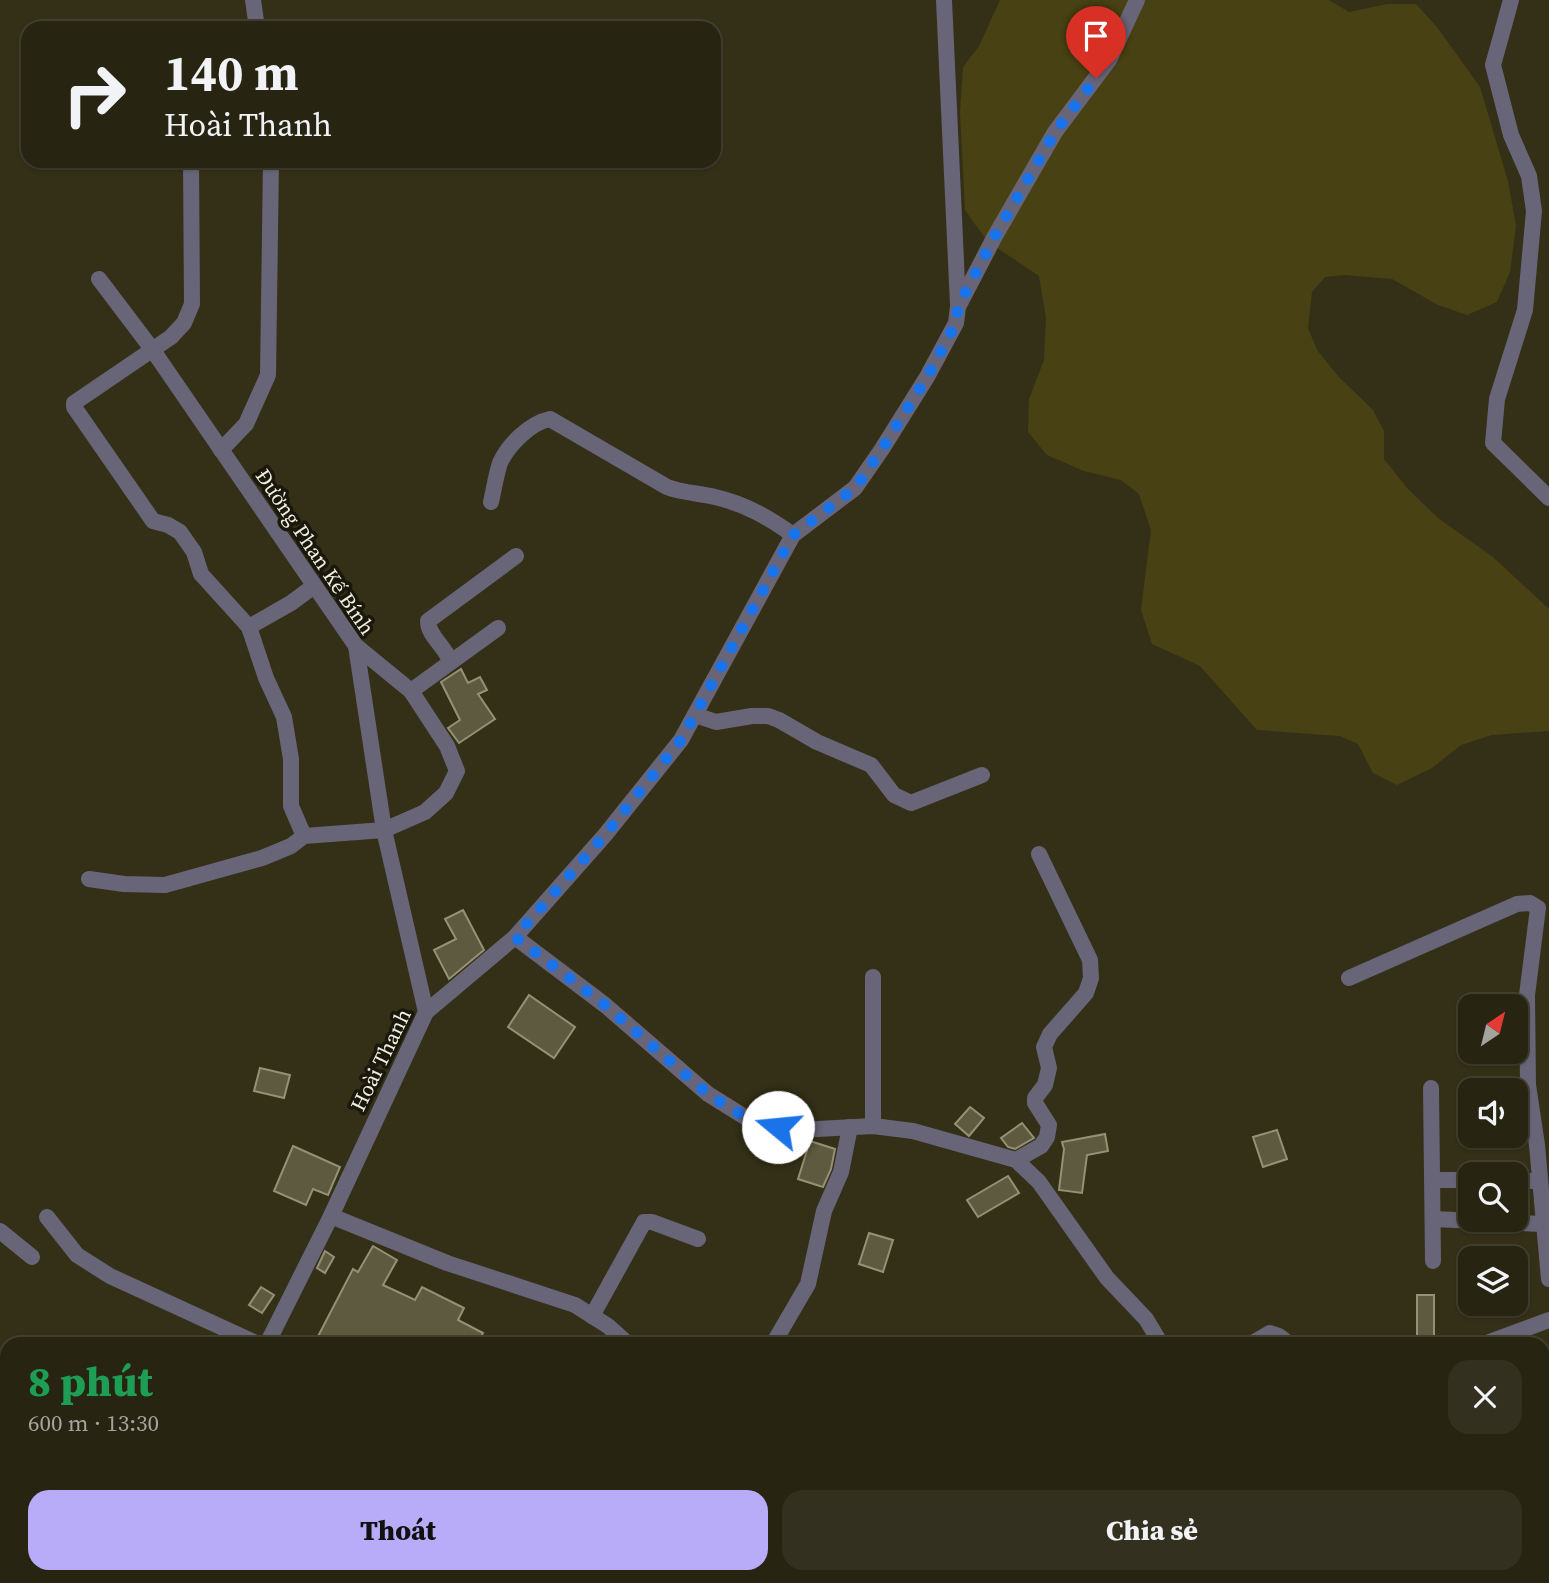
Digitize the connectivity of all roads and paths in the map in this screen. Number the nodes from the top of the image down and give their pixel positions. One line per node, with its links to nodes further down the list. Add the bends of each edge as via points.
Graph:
1 (253, 0): 5 (street)
2 (944, 0): 10 (street)
3 (1137, 0): 10 (street, Hoài Thanh, via 1109,60 1055,132)
4 (1511, 0): 8 (street, via 1493,65 1511,135)
5 (256, 21)
6 (191, 168): 11 (street, via 192,304 172,337)
7 (271, 168): 12 (street, via 268,375 246,424)
8 (1541, 212): 13 (street, via 1525,310 1497,399 1493,443)
9 (99, 279): 11 (street, Đường Phan Kế Bính)
10 (958, 307): 15 (street, Hoài Thanh, via 956,323 927,377 855,488)
11 (152, 349): 12 (street, Đường Phan Kế Bính); 18 (street, via 74,407 153,521 180,532 194,552 201,574)
12 (221, 450): 17 (street, Đường Phan Kế Bính)
13 (1549, 498)
14 (491, 502): 15 (street, via 501,460 528,429 550,419 667,487 748,507)
15 (793, 535): 23 (street, Hoài Thanh)
16 (516, 556): 21 (street, via 428,621 428,629)
17 (314, 586): 18 (street); 20 (street, Đường Phan Kế Bính)
18 (249, 626): 26 (street, via 284,717 291,759 290,806)
19 (498, 628): 21 (street)
20 (356, 646): 22 (street); 25 (street, Đường Phan Kế Bính)
21 (450, 661): 22 (street)
22 (411, 691): 25 (street, via 447,746 457,771 446,793 425,812)
23 (695, 715): 24 (street, via 716,722 752,716 779,720 871,765 894,795 911,803); 29 (street, Hoài Thanh, via 681,740 605,835)
24 (982, 775)
25 (384, 830): 26 (street); 32 (street, Đường Phan Kế Bính)
26 (304, 836): 28 (street, via 262,858 165,885)
27 (1038, 854): 36 (street, via 1090,960 1091,978 1086,993 1044,1047 1049,1068 1035,1103 1049,1125 1047,1137 1041,1146)
28 (89, 879)
29 (515, 937): 32 (street, Hoài Thanh); 35 (street, via 605,1005 708,1094 756,1124 799,1130)
30 (873, 977): 34 (street)
31 (1349, 978): 40 (street, via 1517,904 1538,908 1527,995 1528,1072)
32 (426, 1012): 41 (street, Hoài Thanh)
33 (1431, 1088): 37 (street)
34 (873, 1126): 35 (street); 36 (street, via 913,1131)
35 (850, 1127): 55 (street, via 808,1284)
36 (1016, 1160): 56 (street, via 1039,1182)
37 (1432, 1180): 38 (street); 43 (street)
38 (1458, 1180)
39 (1528, 1181): 40 (street)
40 (1540, 1181): 44 (street)
41 (331, 1216): 50 (street, via 447,1263 575,1305); 53 (street, Hoài Thanh)
42 (47, 1217): 52 (street, via 77,1255 110,1276)
43 (1433, 1219): 44 (street); 48 (street)
44 (1544, 1224): 49 (street)
45 (0, 1231): 47 (street)
46 (698, 1239): 50 (street, via 644,1222)
47 (32, 1257)
48 (1433, 1261)
49 (1549, 1279)
50 (592, 1316): 54 (street)
51 (1549, 1320): 59 (street)
52 (243, 1337)
53 (270, 1337)
54 (620, 1337)
55 (777, 1337)
56 (1157, 1337)
57 (1263, 1337): 58 (street, via 1270,1333)
58 (1280, 1337)
59 (1503, 1337)

